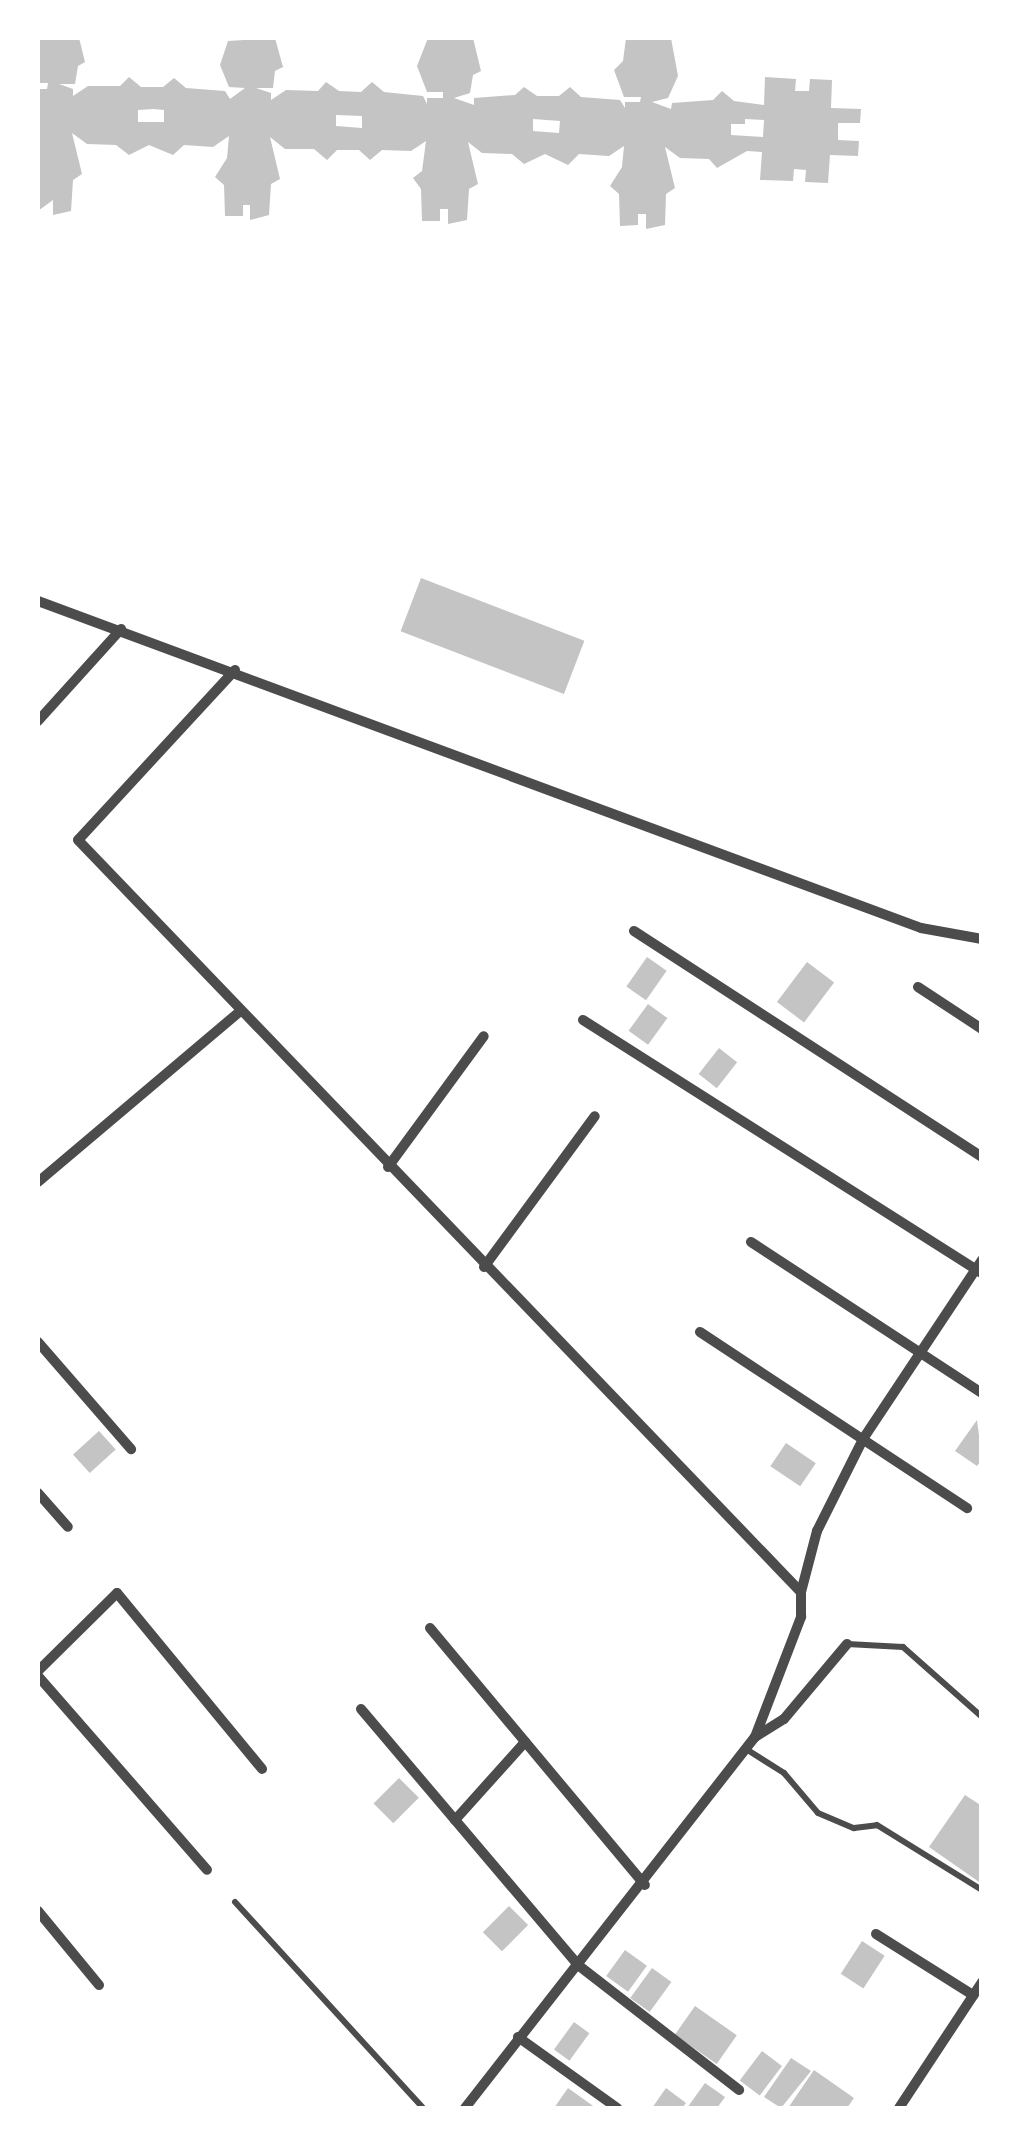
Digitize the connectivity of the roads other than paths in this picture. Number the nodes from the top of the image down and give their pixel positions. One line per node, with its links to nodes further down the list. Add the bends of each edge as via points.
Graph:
1 (38, 601): 2 (street)
2 (121, 629): 3 (street); 4 (street)
3 (235, 670): 6 (street, via 921,928); 8 (street, via 78,840)
4 (38, 722)
5 (634, 932): 13 (street)
6 (982, 939)
7 (918, 987): 10 (street)
8 (240, 1011): 14 (street); 15 (street)
9 (583, 1020): 18 (street)
10 (982, 1029)
11 (484, 1036): 14 (street)
12 (595, 1116): 17 (street)
13 (982, 1158)
14 (388, 1168): 17 (street)
15 (38, 1182)
16 (751, 1242): 21 (street)
17 (484, 1267): 28 (street)
18 (979, 1267): 21 (street)
19 (700, 1332): 23 (street)
20 (38, 1342): 24 (street)
21 (920, 1353): 22 (street); 23 (street)
22 (982, 1394)
23 (863, 1439): 26 (street); 28 (street, via 817,1531)
24 (131, 1449)
25 (38, 1493): 27 (street)
26 (967, 1508)
27 (68, 1527)
28 (800, 1592): 34 (street, via 797,1630)
29 (430, 1628): 35 (street)
30 (847, 1644): 33 (lane, via 903,1647); 34 (street, via 784,1719)
31 (38, 1674): 37 (street, via 117,1593); 39 (street)
32 (361, 1709): 38 (street)
33 (982, 1716)
34 (754, 1737): 36 (street)
35 (525, 1742): 38 (street); 40 (street)
36 (746, 1748): 40 (street); 41 (lane, via 784,1773 818,1813 854,1828 877,1825)
37 (262, 1769)
38 (455, 1820): 45 (street)
39 (207, 1870)
40 (645, 1886): 45 (street)
41 (982, 1890)
42 (235, 1902): 51 (lane)
43 (38, 1911): 47 (street)
44 (876, 1934): 48 (street)
45 (578, 1965): 49 (street); 50 (street)
46 (982, 1982): 48 (street)
47 (99, 1985)
48 (973, 1995): 54 (street)
49 (518, 2037): 52 (street); 53 (street)
50 (739, 2090)
51 (423, 2108)
52 (465, 2108)
53 (617, 2108)
54 (899, 2108)

